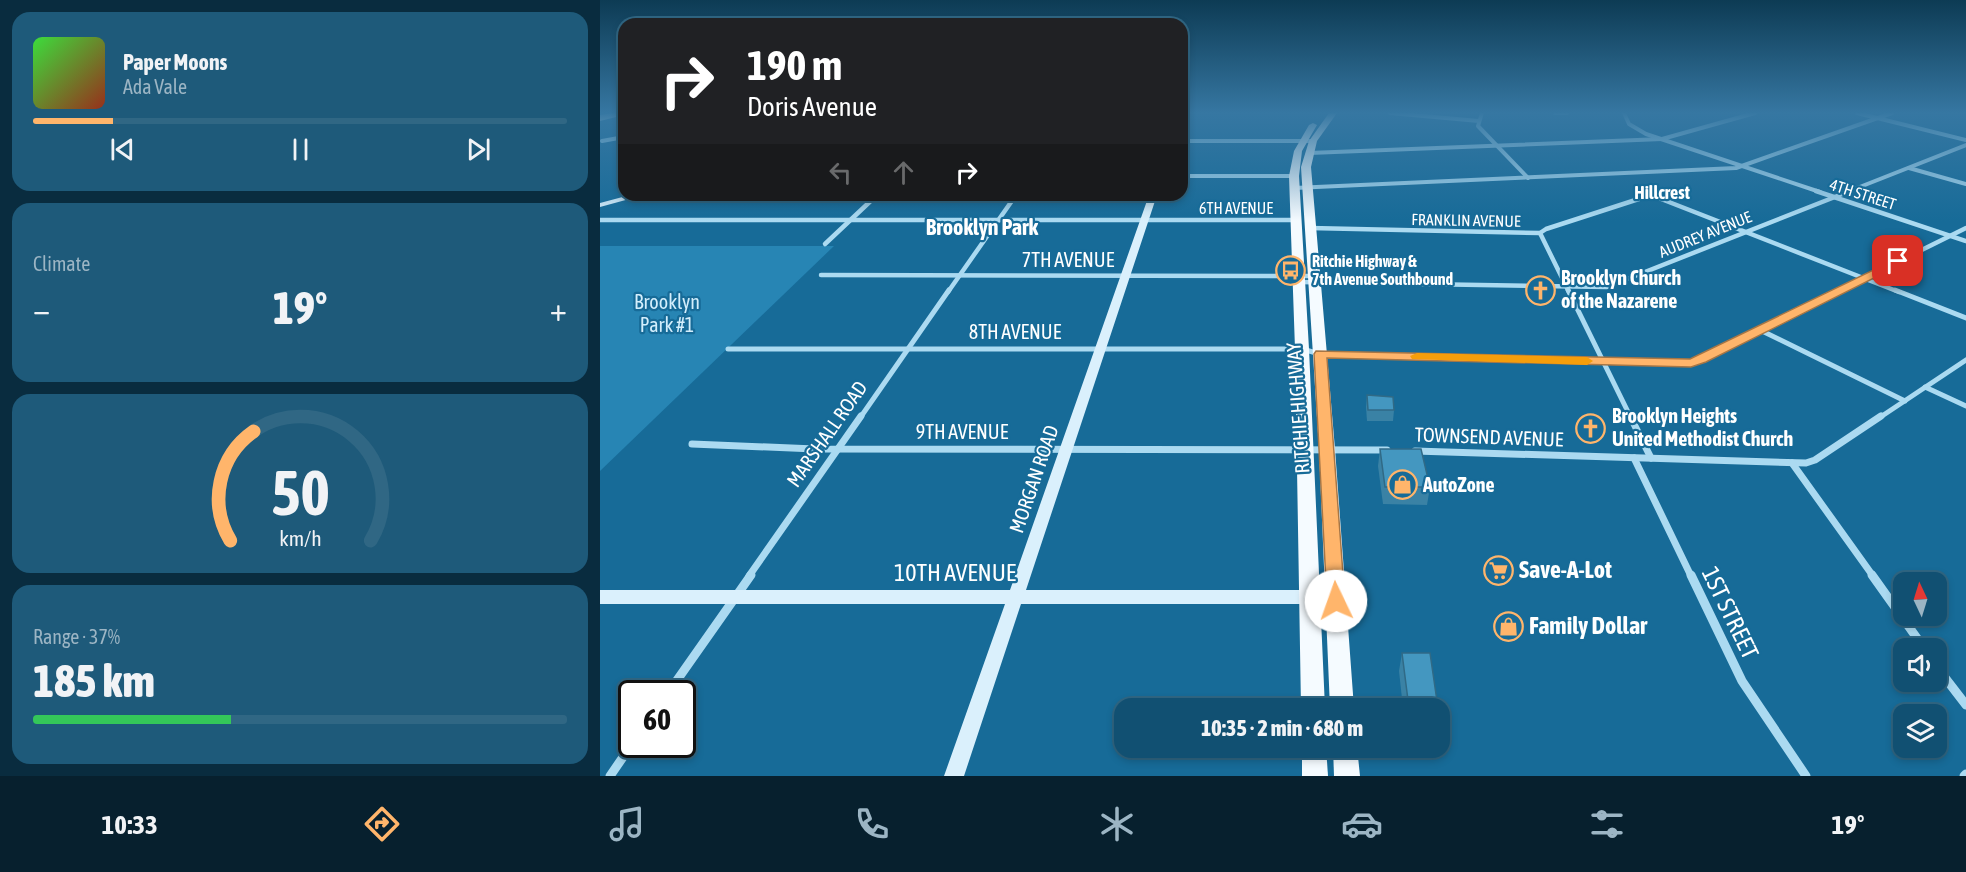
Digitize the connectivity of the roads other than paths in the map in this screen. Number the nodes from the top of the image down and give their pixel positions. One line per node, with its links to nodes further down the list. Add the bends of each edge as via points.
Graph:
1 (1299, 149): 12 (main road, RITCHIE HIGHWAY)
2 (1310, 149): 8 (main road, RITCHIE HIGHWAY)
3 (1411, 149): 8 (street)
4 (1501, 149): 13 (street)
5 (1690, 149): 9 (street, 4TH STREET)
6 (1789, 149): 9 (street)
7 (1952, 149): 10 (street, AUDREY AVENUE)
8 (1308, 153): 15 (main road, RITCHIE HIGHWAY)
9 (1741, 166): 13 (street); 17 (street, 4TH STREET)
10 (1909, 168): 14 (street); 17 (street, AUDREY AVENUE)
11 (1188, 176): 12 (street)
12 (1294, 176): 16 (main road, RITCHIE HIGHWAY)
13 (1528, 178): 15 (street)
14 (1966, 184)
15 (1307, 187): 16 (street); 28 (main road, RITCHIE HIGHWAY)
16 (1294, 188): 27 (main road, RITCHIE HIGHWAY)
17 (1834, 197): 30 (street, AUDREY AVENUE); 32 (street, 4TH STREET)
18 (618, 200): 22 (street)
19 (871, 201): 24 (street)
20 (1012, 201): 25 (street, MARSHALL ROAD)
21 (1151, 201): 26 (street, MORGAN ROAD)
22 (600, 205)
23 (600, 220): 24 (street, 6TH AVENUE)
24 (851, 220): 25 (street, 6TH AVENUE); 34 (street)
25 (998, 220): 26 (street, 6TH AVENUE); 36 (street, MARSHALL ROAD)
26 (1144, 220): 27 (street, 6TH AVENUE); 37 (street, MORGAN ROAD)
27 (1296, 220): 39 (main road, RITCHIE HIGHWAY)
28 (1310, 228): 31 (street, FRANKLIN AVENUE); 40 (main road, RITCHIE HIGHWAY)
29 (1966, 228): 32 (street, 8TH AVENUE)
30 (1746, 232): 31 (street, FRANKLIN AVENUE, via 1651,195); 38 (street); 41 (street, AUDREY AVENUE, via 1613,285)
31 (1540, 233): 41 (street)
32 (1950, 236): 33 (street, 4TH STREET); 38 (street, 8TH AVENUE)
33 (1966, 241)
34 (825, 244)
35 (822, 275): 36 (street, 7TH AVENUE)
36 (960, 275): 37 (street, 7TH AVENUE); 45 (street, MARSHALL ROAD)
37 (1125, 276): 39 (street, 7TH AVENUE); 46 (street, MORGAN ROAD)
38 (1864, 278): 42 (street); 43 (street, 8TH AVENUE)
39 (1299, 279): 40 (street, AUDREY AVENUE); 47 (main road, RITCHIE HIGHWAY)
40 (1315, 279): 41 (street, AUDREY AVENUE); 48 (main road, RITCHIE HIGHWAY)
41 (1567, 288): 50 (street)
42 (1966, 318)
43 (1760, 330): 50 (street, 8TH AVENUE, via 1691,363); 52 (street)
44 (728, 349): 45 (street, 8TH AVENUE)
45 (908, 349): 46 (street, 8TH AVENUE); 55 (street, MARSHALL ROAD)
46 (1100, 349): 47 (street, 8TH AVENUE); 56 (street, MORGAN ROAD)
47 (1302, 349): 48 (street, 8TH AVENUE); 57 (main road, RITCHIE HIGHWAY)
48 (1320, 354): 50 (street, 8TH AVENUE); 58 (main road, RITCHIE HIGHWAY)
49 (1966, 360): 51 (street, TOWNSEND AVENUE)
50 (1603, 362): 62 (street)
51 (1925, 387): 52 (street, TOWNSEND AVENUE); 53 (street)
52 (1905, 401): 63 (street, TOWNSEND AVENUE, via 1815,460)
53 (1966, 406)
54 (692, 444): 55 (street, 9TH AVENUE)
55 (839, 448): 56 (street, 9TH AVENUE); 65 (street, MARSHALL ROAD)
56 (1066, 448): 57 (street, 9TH AVENUE); 66 (street, MORGAN ROAD)
57 (1305, 449): 58 (street, TOWNSEND AVENUE); 67 (main road, RITCHIE HIGHWAY)
58 (1327, 449): 59 (street, TOWNSEND AVENUE); 72 (main road, RITCHIE HIGHWAY)
59 (1399, 450)
60 (1408, 451): 61 (street, TOWNSEND AVENUE)
61 (1634, 458): 62 (street, TOWNSEND AVENUE); 81 (street, 1ST STREET, via 1742,681)
62 (1651, 458): 63 (street, TOWNSEND AVENUE)
63 (1792, 463): 68 (street)
64 (600, 597): 65 (street, 10TH AVENUE)
65 (735, 597): 66 (street, 10TH AVENUE); 69 (street, MARSHALL ROAD)
66 (1015, 597): 67 (street, 10TH AVENUE); 78 (street, MORGAN ROAD)
67 (1309, 597): 71 (main road, RITCHIE HIGHWAY)
68 (1917, 638)
69 (677, 680)
70 (1947, 680): 73 (street)
71 (1313, 698)
72 (1341, 698)
73 (1966, 705)
74 (623, 758): 77 (street)
75 (1314, 758): 79 (main road)
76 (1346, 758): 80 (main road)
77 (610, 776)
78 (954, 776)
79 (1315, 776)
80 (1347, 776)
81 (1806, 776)

